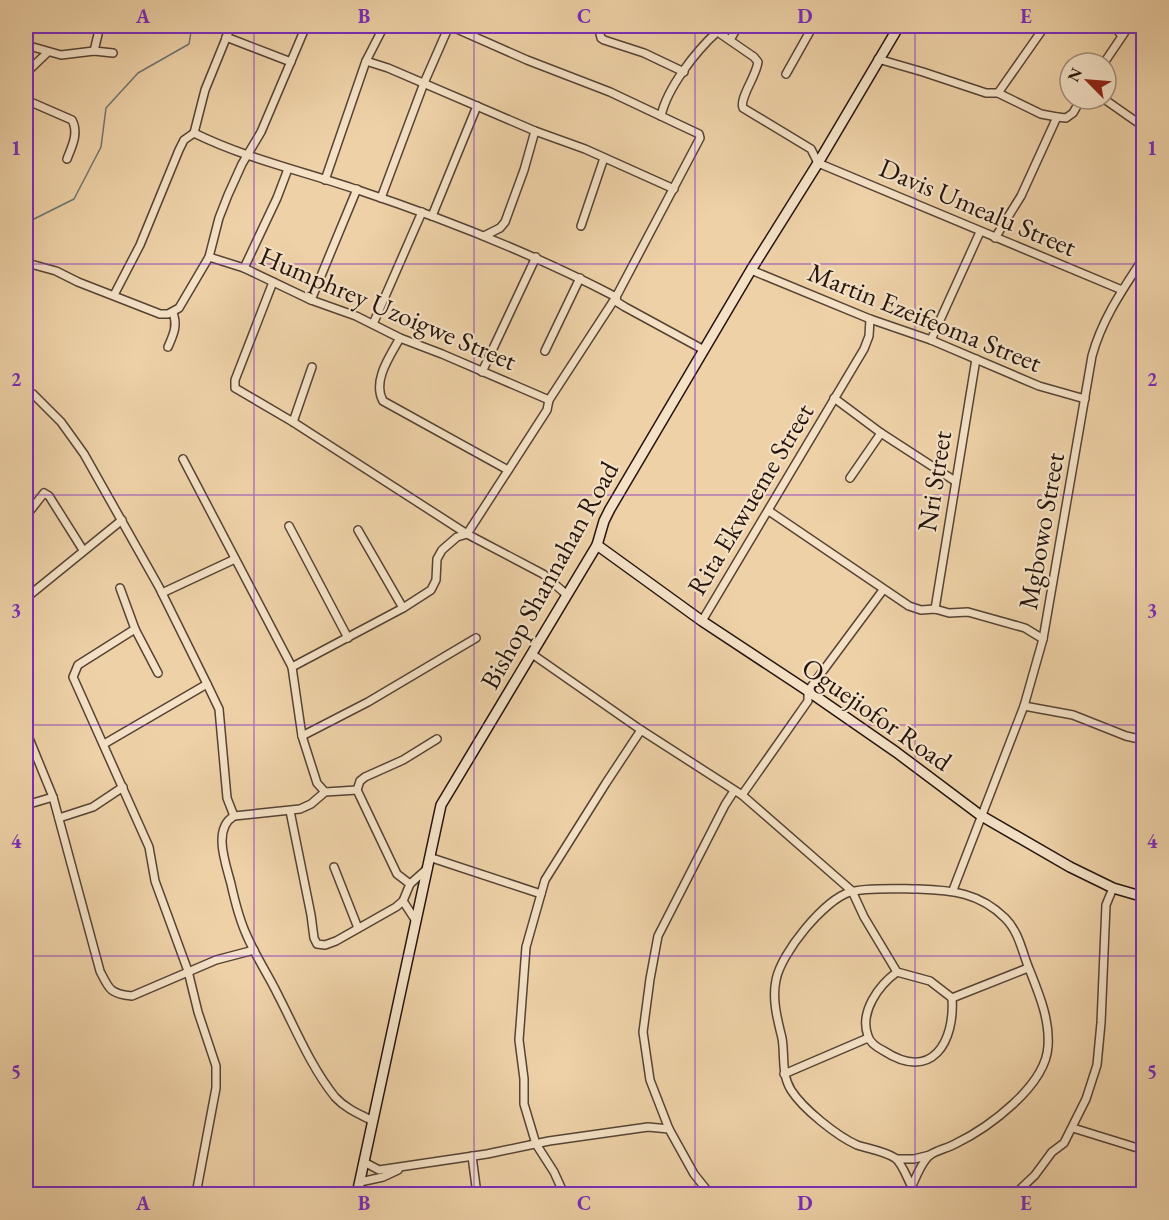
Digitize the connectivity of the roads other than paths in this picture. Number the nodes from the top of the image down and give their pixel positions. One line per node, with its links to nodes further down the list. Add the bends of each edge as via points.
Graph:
1 (100, 26): 20 (street)
2 (231, 26): 17 (street)
3 (306, 26): 26 (street)
4 (384, 26): 25 (street)
5 (449, 26): 14 (street); 30 (street)
6 (598, 26): 27 (street, via 604,40)
7 (710, 26): 15 (street)
8 (738, 26): 18 (street)
9 (813, 26): 29 (street)
10 (899, 26): 24 (main road, Bishop Shannahan Road)
11 (1046, 26): 31 (street)
12 (1114, 26): 16 (street)
13 (1129, 26): 16 (street)
14 (465, 28): 36 (street, via 527,60)
15 (717, 32): 18 (street); 27 (street)
16 (1122, 36): 21 (street)
17 (226, 37): 26 (street); 40 (street, via 205,90)
18 (730, 40): 44 (street, via 758,62 742,99 743,108 811,149)
19 (26, 45): 22 (street)
20 (94, 51): 22 (street, via 72,55); 23 (street)
21 (1112, 51)
22 (48, 52): 28 (street)
23 (113, 53)
24 (878, 59): 31 (street, via 986,93); 44 (main road, Bishop Shannahan Road)
25 (366, 61): 30 (street); 46 (street)
26 (291, 62): 41 (street)
27 (684, 72): 36 (street, via 663,105)
28 (26, 74)
29 (786, 74)
30 (424, 83): 33 (street); 49 (street)
31 (998, 93): 37 (street, via 1041,114)
32 (26, 100): 43 (street, via 72,120 75,139)
33 (477, 106): 39 (street); 51 (street)
34 (1118, 109): 38 (street)
35 (1074, 111): 37 (street, via 1066,118)
36 (661, 116): 48 (street, via 700,138)
37 (1057, 117): 55 (street)
38 (1143, 127)
39 (536, 131): 42 (street); 54 (street, via 505,222)
40 (194, 134): 41 (street); 65 (street, via 184,140 179,150 147,229)
41 (248, 154): 45 (street); 56 (street, via 219,218)
42 (604, 158): 48 (street); 52 (street)
43 (67, 159)
44 (818, 163): 53 (street, Davis Umealu Street); 61 (main road, Bishop Shannahan Road)
45 (288, 170): 46 (street); 60 (street)
46 (325, 180): 47 (street)
47 (357, 189): 49 (street); 67 (street)
48 (674, 189): 66 (street)
49 (381, 198): 50 (street)
50 (422, 212): 51 (street); 70 (street)
51 (432, 216): 54 (street)
52 (581, 226)
53 (980, 232): 55 (street, Davis Umealu Street); 72 (street)
54 (484, 236): 57 (street)
55 (996, 238): 64 (street, Davis Umealu Street)
56 (209, 257): 60 (street, Humphrey Uzoigwe Street); 68 (street)
57 (536, 257): 62 (street); 78 (street)
58 (1143, 257): 64 (street, Mgbowo Street)
59 (27, 263): 65 (street)
60 (244, 268): 63 (street, Humphrey Uzoigwe Street)
61 (751, 270): 69 (street, Martin Ezeifeoma Street); 74 (main road, Bishop Shannahan Road)
62 (580, 278): 66 (street); 75 (street)
63 (273, 282): 67 (street, Humphrey Uzoigwe Street); 83 (street, via 235,388)
64 (1122, 290): 81 (street, Mgbowo Street, via 1097,336)
65 (114, 295): 68 (street, via 160,314)
66 (616, 297): 74 (street, via 625,307); 82 (street)
67 (311, 300): 70 (street, Humphrey Uzoigwe Street)
68 (173, 313): 73 (street, via 175,331)
69 (870, 319): 72 (street, Martin Ezeifeoma Street); 80 (street, Rita Ekwueme Street, via 864,349)
70 (373, 324): 71 (street, Humphrey Uzoigwe Street)
71 (400, 338): 78 (street, Humphrey Uzoigwe Street); 86 (street, via 378,386 383,401)
72 (931, 340): 76 (street, Martin Ezeifeoma Street)
73 (168, 347)
74 (704, 350): 95 (main road, Bishop Shannahan Road, via 610,509)
75 (545, 351)
76 (976, 359): 81 (street, Martin Ezeifeoma Street, via 1039,386); 88 (street, Nri Street)
77 (312, 367): 83 (street)
78 (482, 372): 82 (street, Humphrey Uzoigwe Street)
79 (26, 391): 91 (street, via 68,430)
80 (834, 399): 84 (street); 89 (street, Rita Ekwueme Street)
81 (1085, 399): 109 (street, Mgbowo Street)
82 (549, 400): 86 (street, via 547,410)
83 (293, 422): 94 (street)
84 (881, 433): 87 (street); 88 (street)
85 (183, 459): 97 (street)
86 (508, 470): 94 (street)
87 (850, 478)
88 (955, 482): 104 (street, Nri Street)
89 (769, 511): 99 (street); 105 (street, Rita Ekwueme Street)
90 (26, 516): 96 (street, via 44,493)
91 (122, 520): 96 (street); 100 (street)
92 (289, 526): 107 (street)
93 (358, 530): 103 (street)
94 (467, 534): 101 (street, via 543,574); 103 (street, via 442,550 431,590)
95 (597, 545): 101 (main road, Bishop Shannahan Road); 105 (main road, Oguejiofor Road)
96 (83, 550): 102 (street)
97 (235, 559): 100 (street); 111 (street)
98 (120, 588): 106 (street)
99 (883, 590): 104 (street, via 909,606); 114 (street)
100 (162, 593): 113 (street)
101 (567, 595): 110 (main road, Bishop Shannahan Road)
102 (26, 598)
103 (404, 608): 107 (street)
104 (935, 609): 109 (street, via 968,612 1025,628)
105 (702, 621): 114 (main road, Oguejiofor Road)
106 (135, 628): 112 (street); 121 (street, via 74,670 73,677)
107 (348, 638): 111 (street)
108 (476, 638): 118 (street)
109 (1044, 639): 115 (street, Mgbowo Street)
110 (535, 655): 116 (street); 133 (main road, Bishop Shannahan Road, via 441,806)
111 (292, 667): 118 (street)
112 (158, 673)
113 (207, 684): 121 (street); 131 (street, via 219,709 227,798)
114 (808, 691): 126 (street, via 808,701); 130 (main road, Oguejiofor Road)
115 (1024, 706): 120 (street, via 1073,715); 130 (street, Mgbowo Street)
116 (641, 730): 124 (street); 140 (street, via 558,857)
117 (26, 731): 127 (street)
118 (302, 736): 125 (street, via 317,783)
119 (437, 739): 123 (street, via 365,777)
120 (1143, 740)
121 (104, 744): 122 (street)
122 (123, 787): 132 (street, via 93,807); 147 (street, via 149,847 155,881)
123 (357, 790): 125 (street); 136 (street, via 397,874)
124 (734, 791): 126 (street); 154 (street, via 658,936 643,1032 650,1080)
125 (325, 792): 129 (street, via 311,804)
126 (742, 795): 139 (street)
127 (53, 797): 128 (street); 132 (street)
128 (26, 805)
129 (290, 811): 131 (street); 144 (street, via 317,944 325,945)
130 (980, 815): 137 (main road, Oguejiofor Road); 138 (street, Mgbowo Street)
131 (234, 816): 145 (street, via 225,826 224,863 234,903)
132 (59, 818): 147 (street, via 100,971 109,989 118,995 132,996)
133 (432, 858): 135 (main road, Bishop Shannahan Road); 140 (street)
134 (334, 867): 144 (street)
135 (428, 868): 136 (street); 143 (main road, Bishop Shannahan Road)
136 (410, 884): 142 (street)
137 (1113, 888): 141 (main road, Oguejiofor Road); 153 (street, via 1106,905 1097,1065)
138 (952, 890): 139 (street); 146 (street, via 981,901 1007,920 1018,936)
139 (852, 891): 148 (street); 151 (street, via 813,921 781,963 774,999 784,1051)
140 (541, 894): 155 (street, via 526,947 519,1040 524,1104)
141 (1143, 897)
142 (403, 901): 143 (street); 144 (street)
143 (416, 921): 152 (main road, Bishop Shannahan Road)
144 (358, 928)
145 (254, 950): 147 (street); 152 (street, via 310,1058 335,1097 349,1110)
146 (1028, 968): 149 (street); 157 (street, via 1040,996 1048,1036 1043,1065 1010,1108 971,1135)
147 (188, 971): 164 (street, via 217,1074)
148 (897, 972): 149 (street, via 930,981); 150 (street, via 879,989 868,1011)
149 (952, 998): 150 (street, via 949,1035 942,1049 932,1056 917,1062 903,1061)
150 (868, 1038): 151 (street)
151 (784, 1074): 159 (street, via 801,1102 838,1136)
152 (373, 1120): 160 (main road, Bishop Shannahan Road)
153 (1073, 1128): 156 (street); 170 (street, via 1064,1143)
154 (669, 1130): 155 (street, via 648,1127); 168 (street)
155 (536, 1144): 158 (street); 167 (street)
156 (1143, 1150)
157 (930, 1155): 159 (street, via 914,1160); 163 (street)
158 (472, 1156): 161 (street); 166 (street)
159 (897, 1159): 163 (street)
160 (364, 1162): 161 (street, via 379,1170); 162 (main road, Bishop Shannahan Road)
161 (406, 1166): 162 (street)
162 (360, 1182): 165 (main road, Bishop Shannahan Road)
163 (911, 1185): 169 (street)
164 (196, 1194)
165 (357, 1194)
166 (477, 1194)
167 (564, 1194)
168 (710, 1194)
169 (909, 1194)
170 (1015, 1194)

